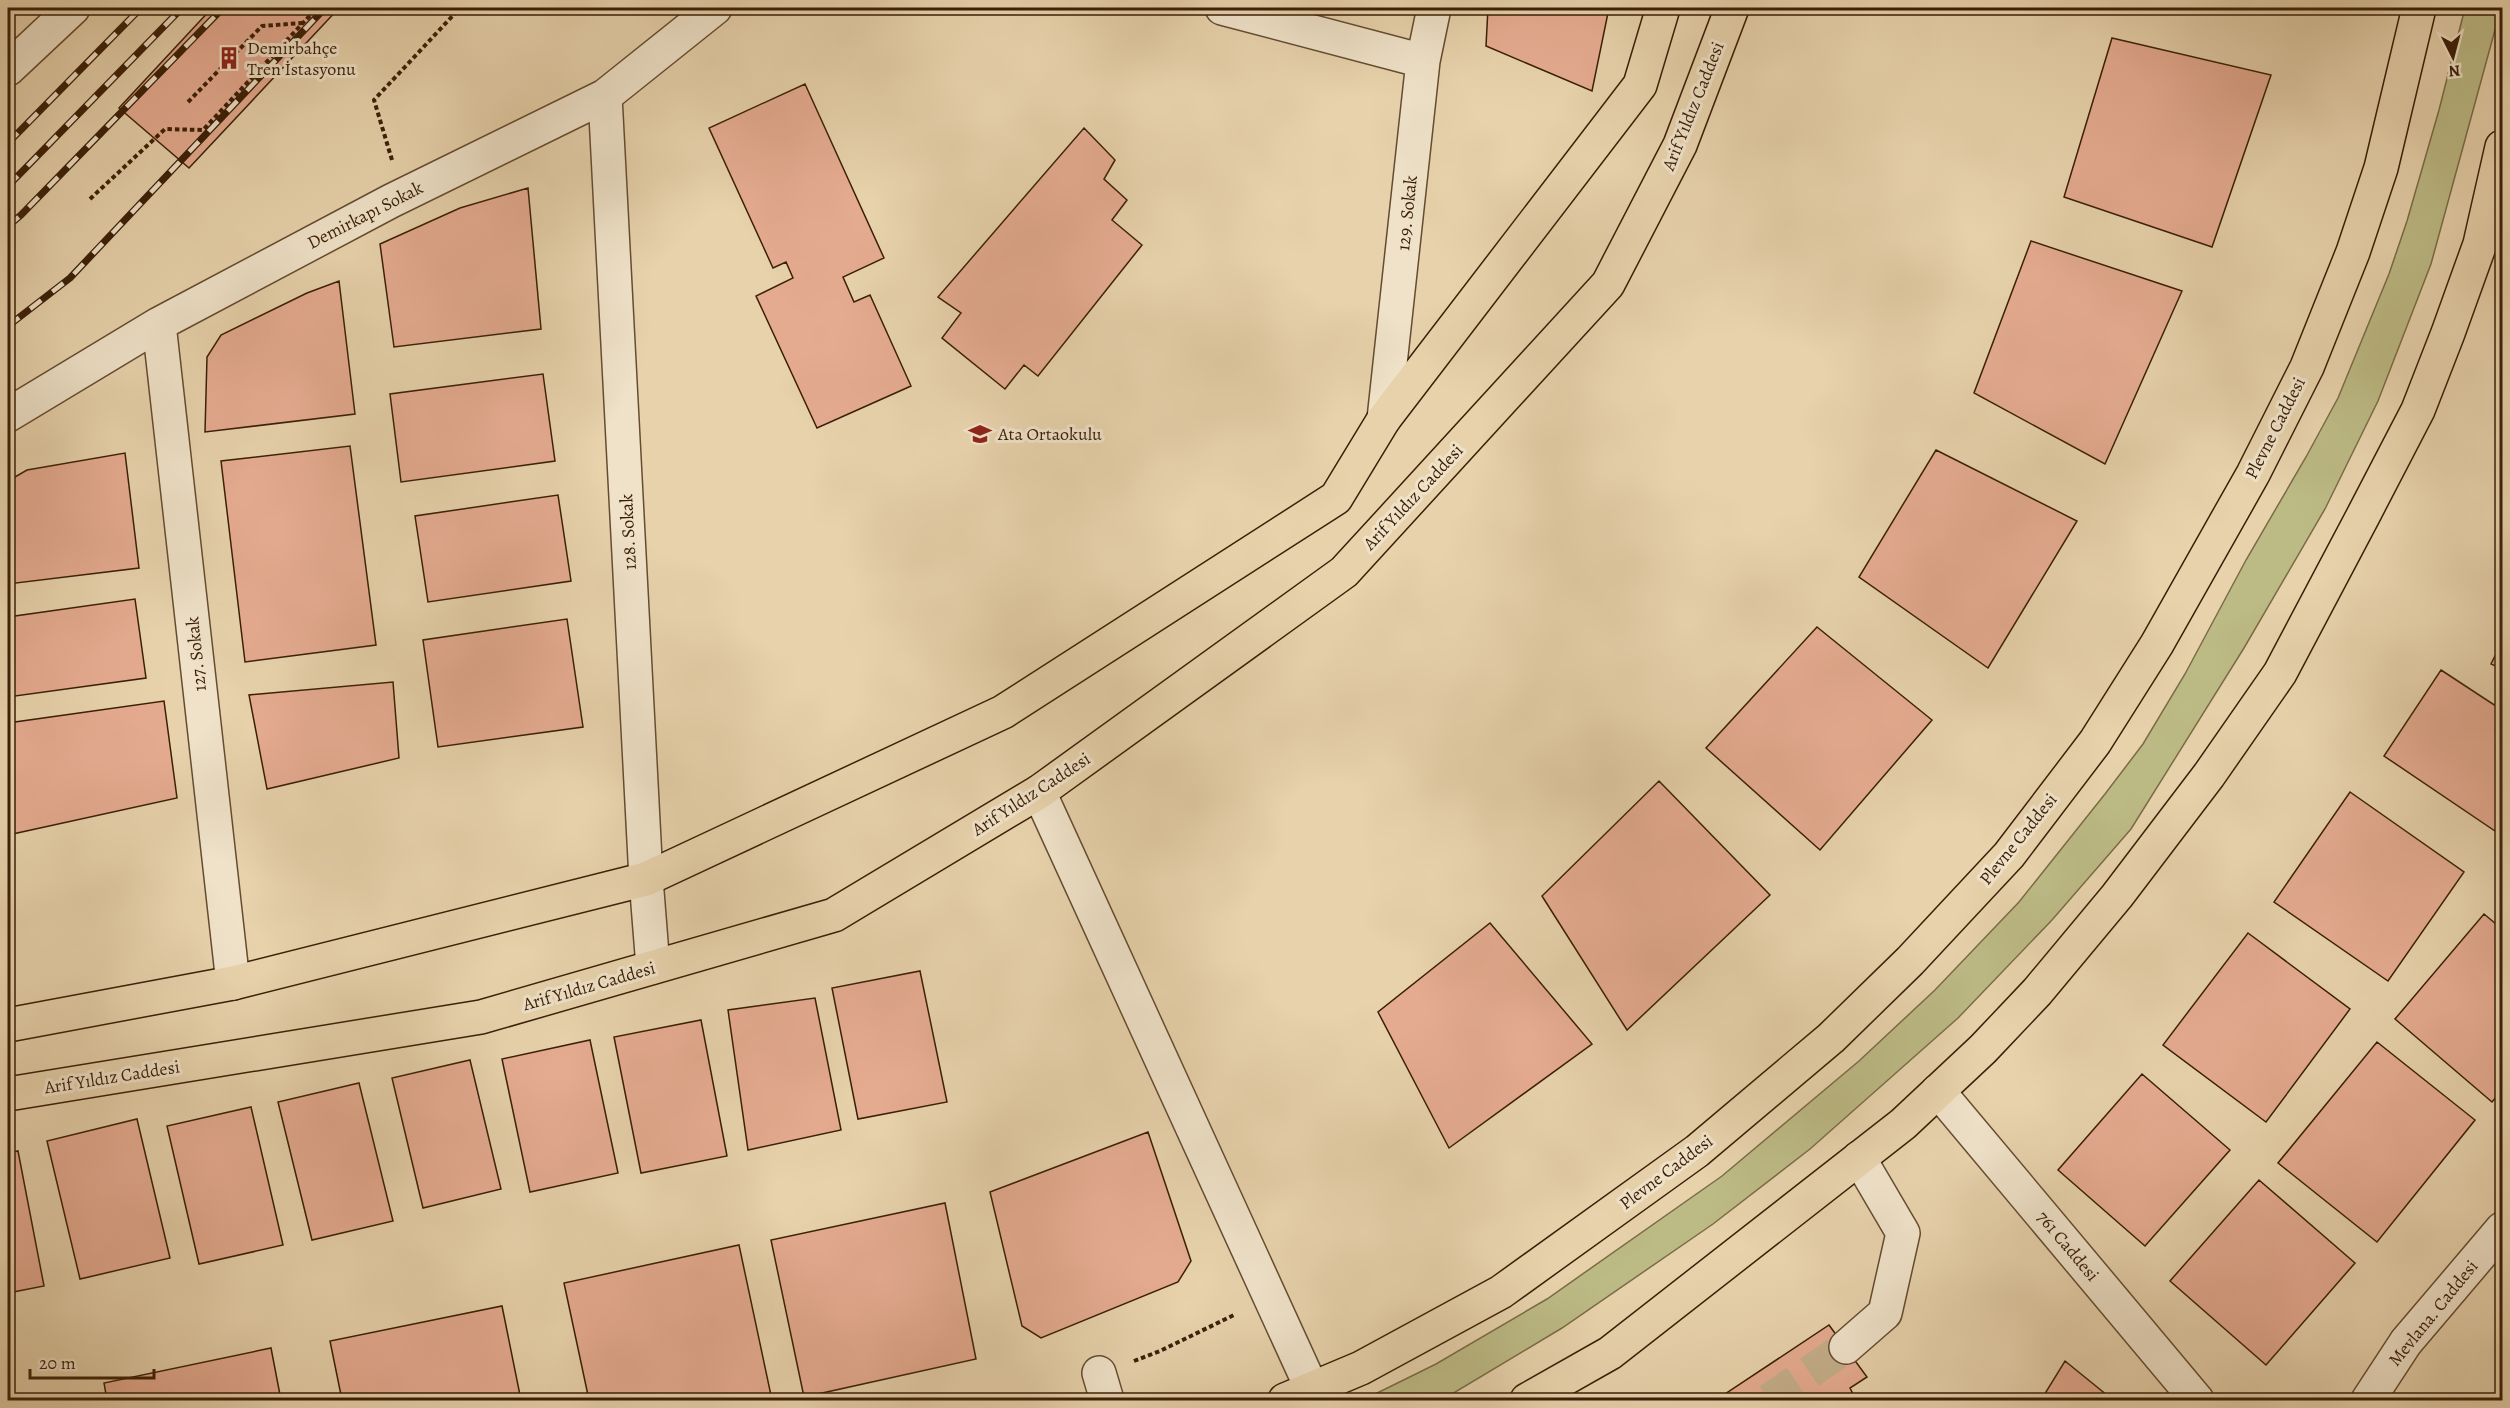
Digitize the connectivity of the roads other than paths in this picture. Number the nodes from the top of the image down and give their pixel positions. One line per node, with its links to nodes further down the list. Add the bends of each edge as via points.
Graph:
1 (73, 8): 9 (street)
2 (715, 8): 10 (street, Demirkapı Sokak)
3 (1222, 8): 8 (street)
4 (1434, 8): 8 (street, 129. Sokak)
5 (1663, 8): 14 (main road, via 1640,85)
6 (1732, 8): 15 (main road, Arif Yıldız Caddesi, via 1680,146 1608,284 1344,572)
7 (2419, 8): 25 (main road, Plevne Caddesi, via 2381,168 2353,252 2307,367 2253,474 2157,644 2095,742 2009,855 1911,961 1831,1038 1697,1151 1501,1292 1361,1368)
8 (1423, 61): 14 (street, 129. Sokak)
9 (8, 69)
10 (604, 96): 12 (street, Demirkapı Sokak, via 402,195); 16 (street, 128. Sokak)
11 (2502, 147): 20 (main road, via 2480,244 2418,410 2280,673 2209,775 2116,896 2037,992)
12 (159, 324): 13 (street, Demirkapı Sokak); 18 (street, 127. Sokak)
13 (8, 415)
14 (1384, 419): 16 (main road, via 1336,498 1003,712)
15 (1040, 792): 17 (main road, Arif Yıldız Caddesi, via 834,915); 25 (street, via 1270,1298)
16 (646, 879): 17 (street, 128. Sokak); 18 (main road)
17 (653, 967): 21 (main road, Arif Yıldız Caddesi, via 482,1017)
18 (233, 983): 19 (main road)
19 (8, 1025)
20 (1938, 1090): 22 (main road); 27 (street, 761 Caddesi)
21 (8, 1094)
22 (1859, 1158): 24 (street, via 1903,1233 1885,1313); 26 (main road, via 1610,1353)
23 (2502, 1229): 28 (street, Mevlana. Caddesi, via 2406,1342)
24 (1846, 1347)
25 (1298, 1395)
26 (1527, 1401)
27 (2197, 1401)
28 (2368, 1401)

